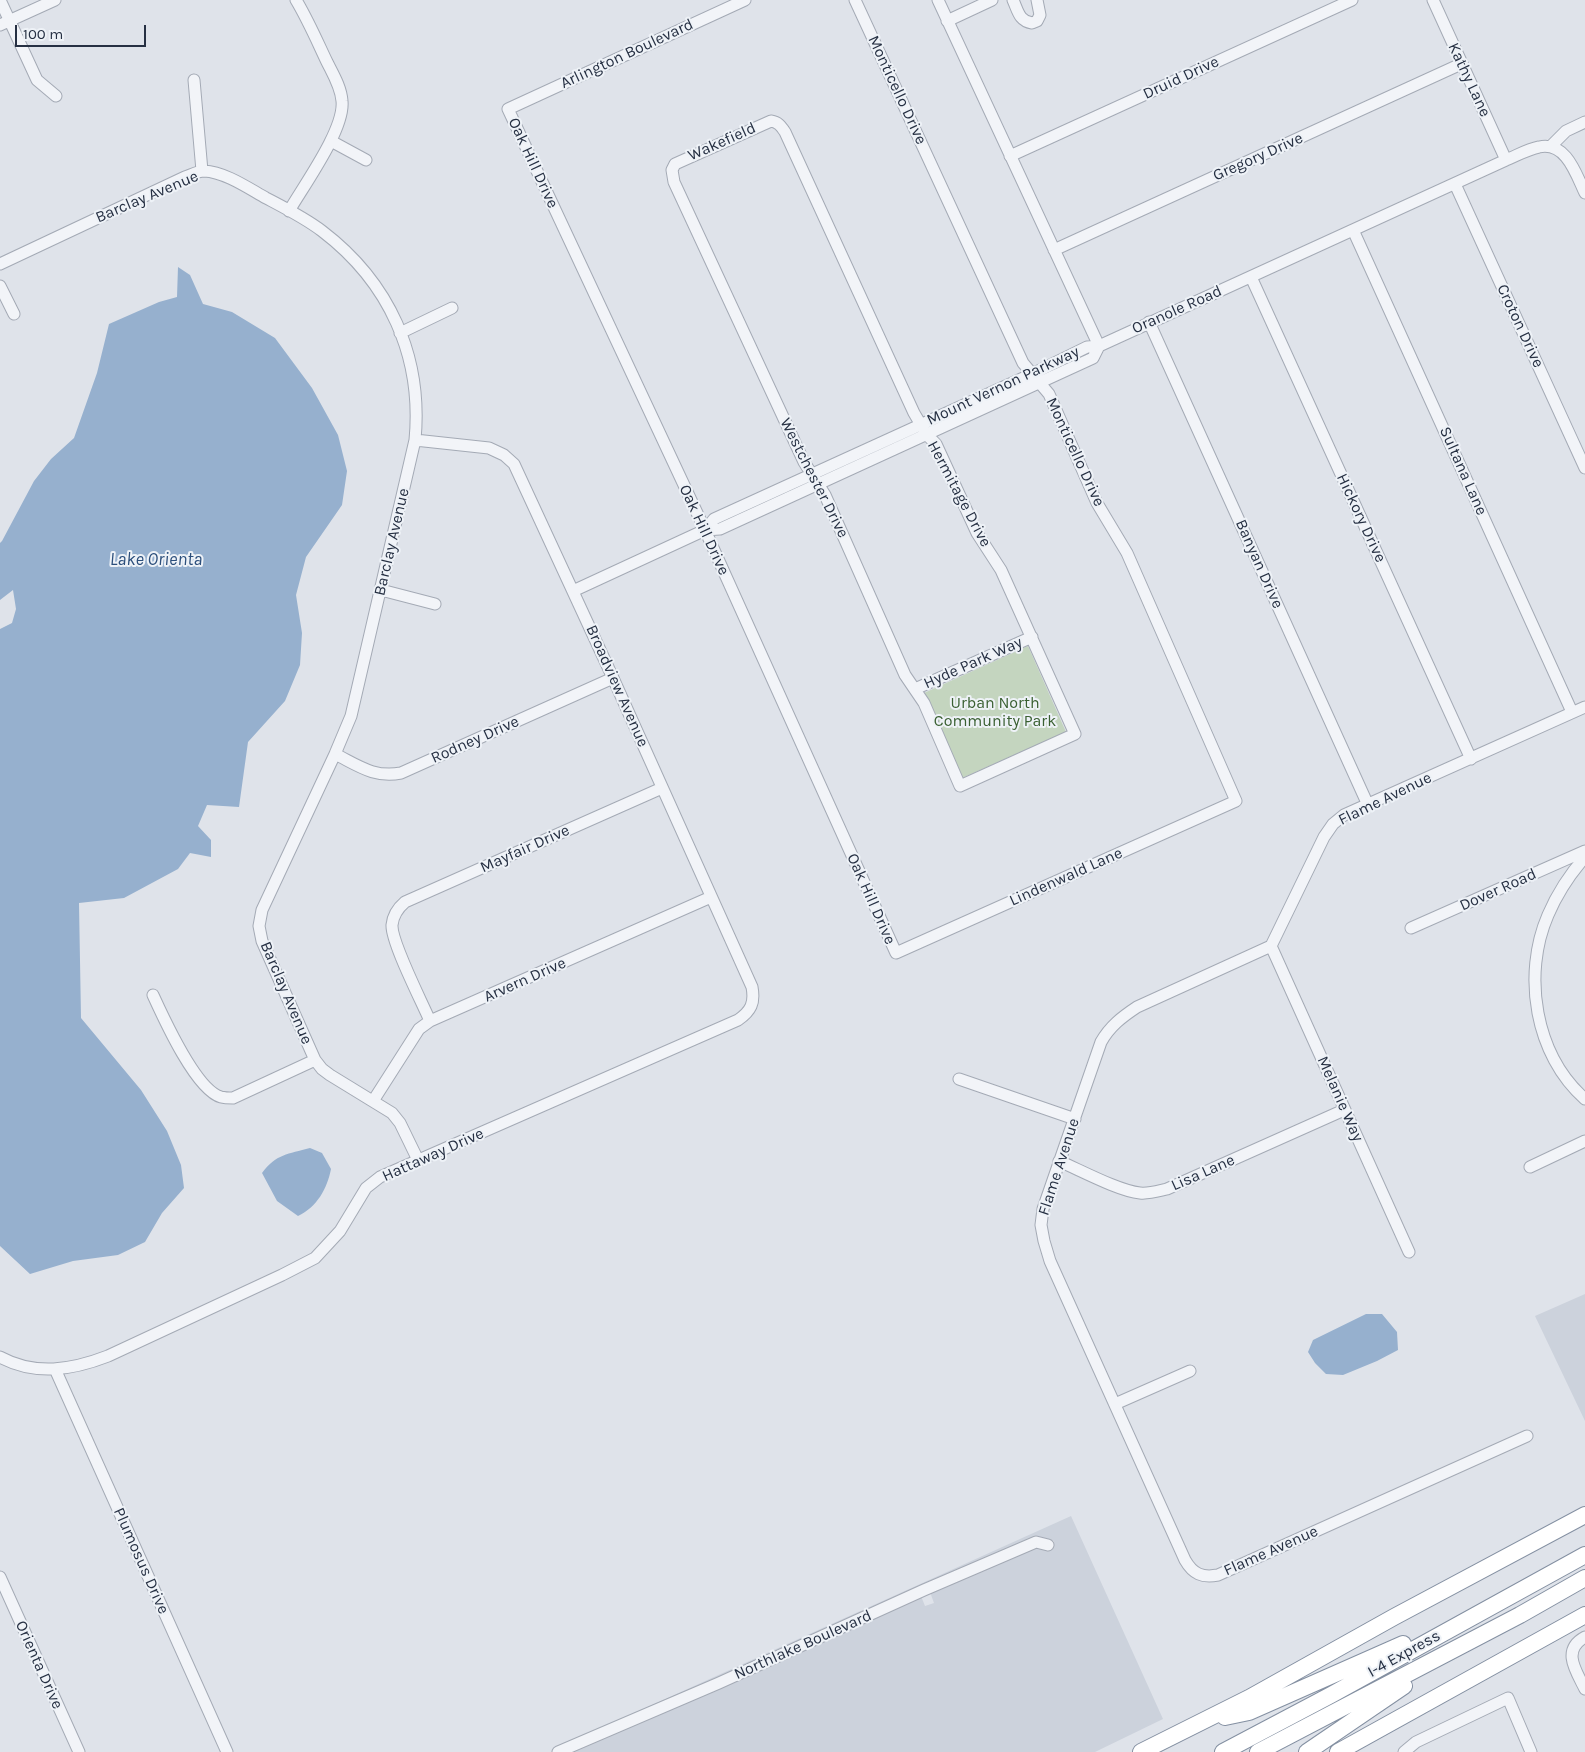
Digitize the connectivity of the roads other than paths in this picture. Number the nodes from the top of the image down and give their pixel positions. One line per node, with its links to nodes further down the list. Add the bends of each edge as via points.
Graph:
1 (0, 0): 13 (street)
2 (55, 0): 13 (street)
3 (296, 0): 20 (street, via 337,82 342,101 340,119)
4 (746, 0): 17 (street, Arlington Boulevard)
5 (855, 0): 40 (street, Monticello Drive, via 1023,363)
6 (938, 0): 12 (street)
7 (992, 0): 12 (street)
8 (1013, 0): 9 (street, via 1022,20 1032,23 1040,15)
9 (1037, 0)
10 (1352, 0): 22 (street, Druid Drive)
11 (1433, 0): 14 (street, Kathy Lane)
12 (948, 21): 22 (street)
13 (5, 23): 16 (street, via 37,80)
14 (1461, 64): 24 (street, Kathy Lane); 31 (street, Gregory Drive)
15 (194, 80): 26 (street)
16 (56, 96)
17 (508, 109): 45 (street, Oak Hill Drive)
18 (776, 122): 25 (street, Wakefield, via 764,124 679,162); 41 (street, Hermitage Drive, via 785,132)
19 (1585, 122): 21 (street, via 1566,131)
20 (331, 141): 23 (street); 29 (street)
21 (1551, 146): 24 (street, Oranole Road, via 1539,147); 28 (street, via 1563,152)
22 (1010, 156): 31 (street)
23 (366, 160)
24 (1506, 160): 27 (street, Oranole Road)
25 (672, 170): 44 (street, Westchester Drive, via 674,182 804,462)
26 (202, 171): 29 (street, Barclay Avenue, via 237,182); 32 (street, Barclay Avenue)
27 (1455, 184): 30 (street, Oranole Road); 43 (street, Croton Drive)
28 (1585, 193)
29 (289, 211): 38 (street, Barclay Avenue, via 321,231 369,276 385,300)
30 (1353, 230): 33 (street, Oranole Road); 53 (street, Sultana Lane)
31 (1054, 250): 39 (street)
32 (0, 264)
33 (1251, 277): 37 (street, Oranole Road); 55 (street, Hickory Drive)
34 (0, 286): 36 (street)
35 (452, 308): 38 (street)
36 (14, 314)
37 (1149, 322): 39 (street, Oranole Road); 59 (street, Banyan Drive)
38 (400, 333): 42 (street, Barclay Avenue, via 410,356 415,384)
39 (1099, 346): 40 (street, Mount Vernon Parkway, via 1093,358)
40 (1035, 378): 41 (street, Mount Vernon Parkway); 58 (street, Monticello Drive, via 1049,394 1097,504 1127,553)
41 (924, 429): 44 (street, Mount Vernon Parkway); 49 (street, Hermitage Drive, via 936,444 973,525 1001,570)
42 (415, 440): 46 (street, Barclay Avenue); 47 (street, Broadview Avenue, via 489,448 509,459)
43 (1585, 468)
44 (815, 479): 45 (street, Mount Vernon Parkway, via 720,529); 51 (street, Westchester Drive)
45 (705, 530): 47 (street, Mount Vernon Parkway); 65 (street, Oak Hill Drive)
46 (381, 590): 48 (street); 54 (street, Barclay Avenue, via 350,716)
47 (573, 591): 50 (street, Broadview Avenue)
48 (435, 604)
49 (1032, 637): 51 (street, Hyde Park Way); 56 (street, Hermitage Drive, via 1075,734)
50 (613, 678): 54 (street, Rodney Drive, via 401,773 386,776 374,773); 57 (street, Broadview Avenue)
51 (914, 689): 56 (street, Westchester Drive, via 924,703)
52 (1585, 707): 53 (street, Flame Avenue)
53 (1572, 712): 55 (street, Flame Avenue)
54 (335, 754): 69 (street, Barclay Avenue, via 262,910 259,926 262,941)
55 (1470, 758): 59 (street, Flame Avenue)
56 (960, 786)
57 (662, 788): 62 (street, Broadview Avenue); 68 (street, Mayfair Drive, via 405,902 398,908 393,917 393,935)
58 (1236, 800): 65 (street, Lindenwald Lane)
59 (1368, 805): 64 (street, Flame Avenue, via 1344,815 1324,837)
60 (1585, 851): 63 (street, Dover Road)
61 (1585, 857): 71 (street, via 1563,887 1548,916 1538,950 1536,978 1537,1008 1543,1034 1566,1078)
62 (711, 897): 67 (street, Broadview Avenue, via 752,987); 68 (street, Arvern Drive)
63 (1411, 928)
64 (1271, 946): 73 (street, Melanie Way); 74 (street, Flame Avenue, via 1137,1006 1122,1017 1101,1042)
65 (896, 954)
66 (153, 996): 69 (street, via 173,1040 193,1070 211,1092 222,1098 233,1098)
67 (752, 1006): 76 (street, Hattaway Drive, via 738,1020)
68 (430, 1021): 72 (street, Arvern Drive, via 419,1030)
69 (315, 1060): 72 (street, Barclay Avenue, via 330,1075)
70 (959, 1079): 74 (street)
71 (1585, 1099)
72 (373, 1101): 76 (street, Barclay Avenue, via 392,1113 400,1123)
73 (1344, 1110): 77 (street, Lisa Lane, via 1152,1193 1125,1190); 79 (street, Melanie Way)
74 (1074, 1119): 77 (street, Flame Avenue)
75 (1585, 1141): 78 (street)
76 (418, 1160): 81 (street, Hattaway Drive, via 366,1188 340,1231 315,1258 108,1356)
77 (1059, 1161): 83 (street, Flame Avenue, via 1043,1209 1044,1241 1050,1261)
78 (1530, 1167)
79 (1408, 1252)
80 (0, 1357): 81 (street, Hattaway Drive, via 21,1366)
81 (55, 1369): 97 (street, Plumosus Drive)
82 (1190, 1371): 83 (street)
83 (1116, 1404): 84 (street, Flame Avenue, via 1185,1560 1198,1575 1208,1577)
84 (1527, 1436)
85 (1585, 1515): 95 (highway)
86 (1048, 1545): 98 (street, Northlake Boulevard, via 1036,1542 926,1595)
87 (1585, 1555): 90 (highway, I-4 Express)
88 (0, 1577): 96 (street, Orienta Drive)
89 (1585, 1578): 93 (highway, I-4 Express)
90 (1490, 1606): 95 (highway, via 1249,1712); 100 (highway, I-4 Express, via 1331,1696)
91 (1585, 1615): 103 (highway)
92 (1585, 1637): 94 (street, via 1579,1640 1572,1654)
93 (1474, 1639): 101 (highway, I-4 Express); 102 (highway)
94 (1585, 1689)
95 (1200, 1724): 99 (highway)
96 (79, 1752)
97 (227, 1752)
98 (558, 1752)
99 (1141, 1752)
100 (1223, 1752)
101 (1258, 1752)
102 (1307, 1752)
103 (1338, 1752)
104 (1405, 1752): 105 (street, via 1416,1742 1508,1698)
105 (1531, 1752)

